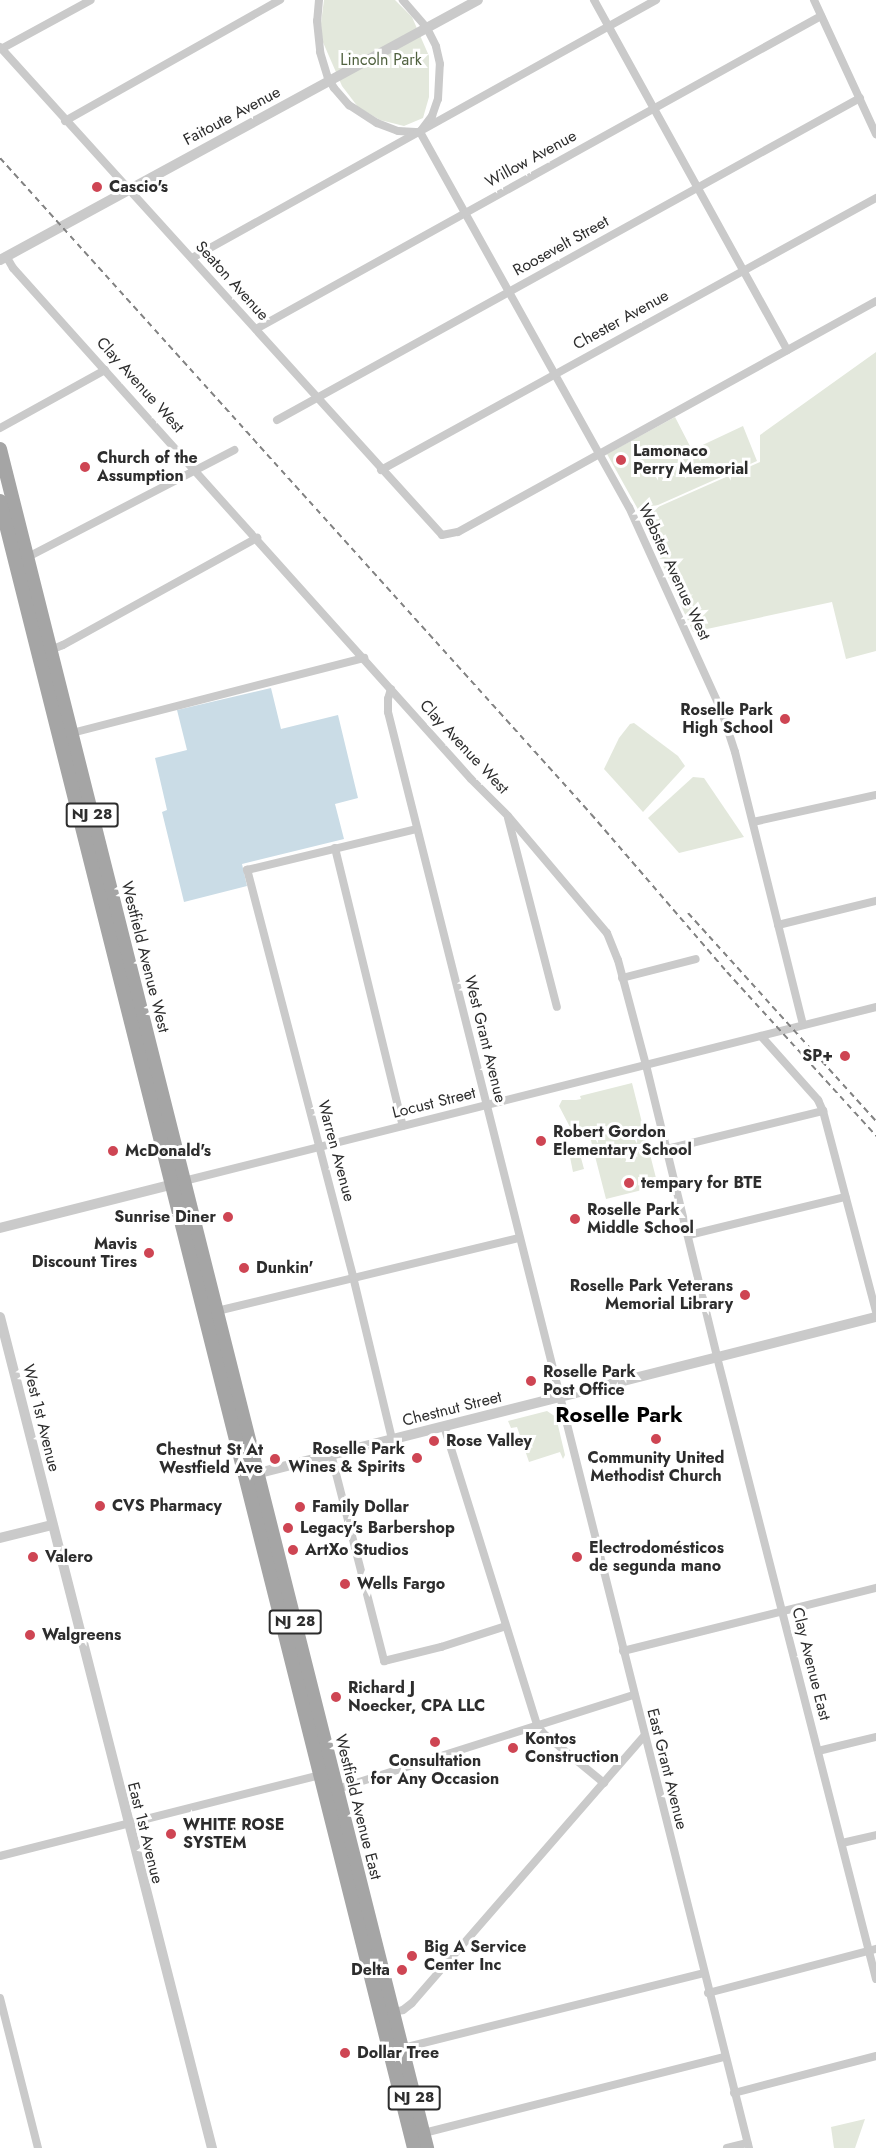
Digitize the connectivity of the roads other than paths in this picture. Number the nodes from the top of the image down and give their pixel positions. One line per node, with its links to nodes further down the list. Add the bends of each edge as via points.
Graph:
1 (91, 0): 12 (street)
2 (280, 0): 16 (street)
3 (319, 0): 13 (street, via 318,37)
4 (403, 0): 11 (street)
5 (478, 0): 11 (street, Faitoute Avenue)
6 (594, 0): 10 (street)
7 (656, 0): 10 (street)
8 (814, 0): 9 (street)
9 (821, 16): 14 (street); 15 (street, Willow Avenue)
10 (609, 26): 15 (street); 17 (street)
11 (427, 28): 13 (street, Faitoute Avenue); 17 (street, via 438,55 441,81 435,108)
12 (1, 48): 16 (street, Seaton Avenue)
13 (330, 80): 17 (street, via 349,105 367,118 398,131); 20 (street, Faitoute Avenue)
14 (860, 98): 18 (street); 19 (street, Roosevelt Street)
15 (654, 108): 19 (street); 22 (street, Willow Avenue)
16 (65, 121): 20 (street, Seaton Avenue)
17 (420, 132): 22 (street, Webster Avenue West); 24 (street)
18 (876, 134)
19 (698, 188): 25 (street); 26 (street, Roosevelt Street)
20 (129, 189): 23 (street, Faitoute Avenue); 24 (street, Seaton Avenue)
21 (876, 198): 25 (street, Chester Avenue)
22 (465, 212): 26 (street, Webster Avenue West); 28 (street, Willow Avenue)
23 (3, 258): 30 (street, Clay Avenue West)
24 (192, 258): 28 (street, Seaton Avenue)
25 (743, 270): 29 (street); 31 (street, Chester Avenue)
26 (509, 292): 31 (street, Webster Avenue West); 32 (street, Roosevelt Street)
27 (876, 301): 29 (street)
28 (256, 329): 32 (street, Seaton Avenue)
29 (787, 350): 37 (street)
30 (105, 370): 34 (street); 38 (street, Clay Avenue West)
31 (554, 374): 37 (street, Webster Avenue West); 39 (street, Chester Avenue)
32 (318, 398): 33 (street, Roosevelt Street); 39 (street, Seaton Avenue)
33 (277, 420)
34 (0, 428)
35 (0, 449): 42 (main road, Westfield Avenue West / NJ 28)
36 (234, 450): 38 (street)
37 (598, 453): 39 (street, Seaton Avenue, via 458,532 442,535); 49 (street, Webster Avenue West, via 628,507 722,712)
38 (196, 469): 41 (street, Clay Avenue West); 42 (street)
39 (381, 470)
40 (0, 501): 42 (main road, Westfield Avenue West / NJ 28)
41 (257, 538): 43 (street); 44 (street, Clay Avenue West)
42 (21, 560): 43 (main road, Westfield Avenue West / NJ 28)
43 (45, 652): 46 (main road, Westfield Avenue West / NJ 28)
44 (364, 658): 45 (street, Clay Avenue West); 46 (street)
45 (391, 689): 48 (street, Clay Avenue West); 50 (street, West Grant Avenue, via 388,712)
46 (65, 735): 66 (main road, Westfield Avenue West / NJ 28)
47 (876, 795): 49 (street)
48 (507, 816): 55 (street, Clay Avenue West, via 607,933); 57 (street)
49 (753, 822): 53 (street, Webster Avenue West)
50 (417, 829): 51 (street); 61 (street, West Grant Avenue)
51 (335, 848): 63 (street); 64 (street, Warren Avenue, via 247,870)
52 (876, 900): 53 (street)
53 (778, 925): 58 (street, Webster Avenue West)
54 (696, 959): 55 (street)
55 (622, 978): 60 (street, Clay Avenue West)
56 (876, 1006): 58 (street, Locust Street)
57 (557, 1007)
58 (803, 1024): 59 (street, Locust Street)
59 (761, 1036): 60 (street, Locust Street); 62 (street, via 818,1100)
60 (646, 1065): 61 (street, Locust Street); 65 (street, Clay Avenue West)
61 (486, 1105): 63 (street, Locust Street); 70 (street, West Grant Avenue)
62 (823, 1111): 65 (street); 67 (street)
63 (403, 1126): 64 (street, Locust Street)
64 (319, 1147): 66 (street, Locust Street); 71 (street, Warren Avenue)
65 (667, 1149): 69 (street, Clay Avenue West)
66 (178, 1183): 68 (street, Locust Street); 72 (main road, Westfield Avenue West / NJ 28); 81 (main road, Westfield Avenue West / NJ 28)
67 (845, 1197): 69 (street); 73 (street)
68 (0, 1228)
69 (689, 1235): 76 (street, Clay Avenue West)
70 (519, 1238): 71 (street); 77 (street, West Grant Avenue)
71 (353, 1276): 72 (street); 79 (street, Warren Avenue)
72 (217, 1311): 81 (main road, Westfield Avenue West / NJ 28)
73 (876, 1312)
74 (0, 1317): 82 (street, West 1st Avenue)
75 (876, 1317): 76 (street, Chestnut Street)
76 (717, 1357): 77 (street, Chestnut Street); 85 (street, Clay Avenue East)
77 (559, 1397): 78 (street, Chestnut Street); 87 (street, East Grant Avenue)
78 (444, 1426): 79 (street, Chestnut Street); 86 (street)
79 (392, 1439): 80 (street, Chestnut Street)
80 (331, 1454): 81 (street, Chestnut Street); 86 (street, via 384,1662)
81 (251, 1475): 93 (main road, Westfield Avenue East / NJ 28)
82 (52, 1525): 83 (street); 96 (street, East 1st Avenue)
83 (0, 1538)
84 (876, 1588): 85 (street)
85 (782, 1612): 87 (street); 92 (street, Clay Avenue East)
86 (506, 1626): 89 (street)
87 (623, 1652): 88 (street, East Grant Avenue)
88 (633, 1695): 89 (street); 90 (street, East Grant Avenue)
89 (537, 1725): 94 (street); 95 (street)
90 (644, 1736): 94 (street); 101 (street, East Grant Avenue)
91 (876, 1737): 92 (street)
92 (818, 1751): 98 (street, Clay Avenue East)
93 (326, 1773): 95 (main road, Westfield Avenue East / NJ 28); 96 (street)
94 (604, 1783): 105 (street, via 412,2003)
95 (331, 1791): 105 (main road, Westfield Avenue East / NJ 28)
96 (127, 1824): 99 (street); 113 (street, East 1st Avenue)
97 (876, 1834): 98 (street)
98 (842, 1843): 100 (street, Clay Avenue East)
99 (0, 1856)
100 (873, 1950): 102 (street, Clay Avenue East); 103 (street)
101 (703, 1973): 103 (street, East Grant Avenue); 106 (street)
102 (876, 1979)
103 (708, 1993): 108 (street, East Grant Avenue)
104 (0, 1998): 112 (street)
105 (387, 2014): 106 (main road, Westfield Avenue East / NJ 28)
106 (396, 2049): 110 (main road, Westfield Avenue East / NJ 28)
107 (876, 2056): 109 (street)
108 (724, 2057): 109 (street, East Grant Avenue); 110 (street)
109 (734, 2093): 111 (street, East Grant Avenue)
110 (416, 2140): 114 (main road, Westfield Avenue East / NJ 28)
111 (748, 2146): 115 (street)
112 (38, 2148)
113 (212, 2148)
114 (427, 2148)
115 (727, 2148)

